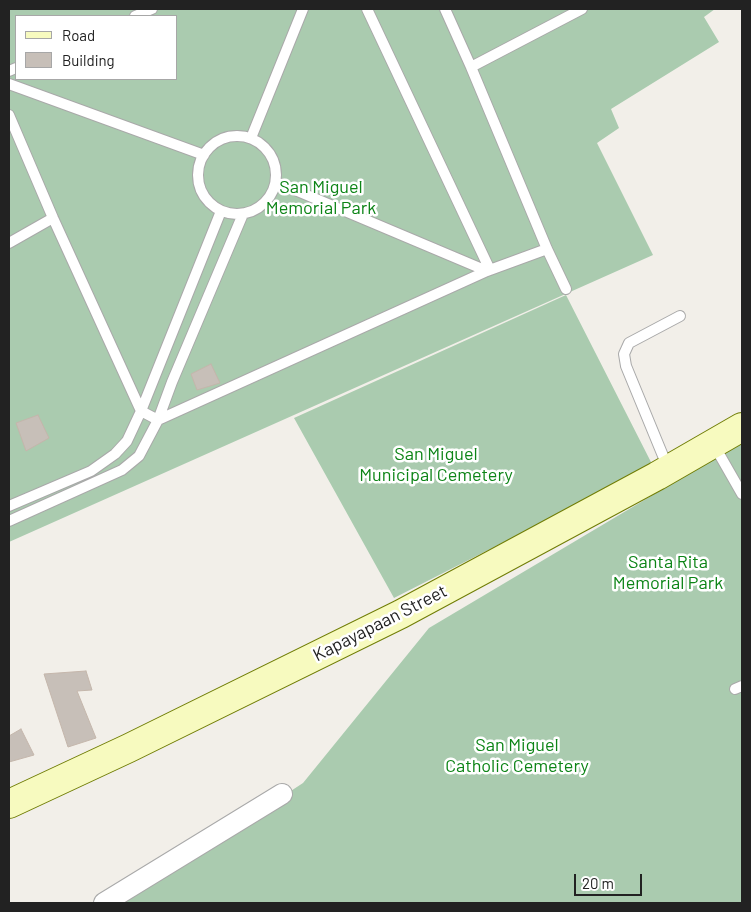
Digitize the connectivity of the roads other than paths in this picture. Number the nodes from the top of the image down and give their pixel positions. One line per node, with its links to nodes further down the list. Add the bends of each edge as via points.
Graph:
1 (152, 9): 6 (lane)
2 (304, 9): 10 (lane)
3 (367, 9): 18 (lane)
4 (445, 9): 7 (lane)
5 (582, 9): 7 (lane)
6 (137, 15)
7 (472, 67): 17 (lane)
8 (9, 84): 11 (lane)
9 (9, 115): 15 (lane)
10 (251, 138): 11 (lane, via 230,136 210,146); 12 (lane, via 272,156)
11 (204, 155): 13 (lane, via 198,180 210,204)
12 (276, 182): 14 (lane, via 270,197 259,209); 18 (lane)
13 (221, 211): 14 (lane); 21 (lane)
14 (243, 214): 22 (lane)
15 (53, 218): 16 (lane); 21 (lane)
16 (9, 243)
17 (547, 249): 18 (lane); 19 (lane)
18 (489, 270): 22 (lane)
19 (566, 289)
20 (680, 316): 25 (lane, via 629,343 624,354 626,366)
21 (141, 412): 22 (lane); 27 (lane, via 126,441 115,454 91,471)
22 (158, 420): 28 (lane, via 138,456 122,470)
23 (742, 426): 24 (street, Kapayapaan Street)
24 (713, 443): 25 (street, Kapayapaan Street); 26 (lane)
25 (669, 469): 30 (street, Kapayapaan Street, via 401,614)
26 (742, 494)
27 (9, 506)
28 (9, 521)
29 (282, 794): 31 (street)
30 (9, 804)
31 (104, 903)

